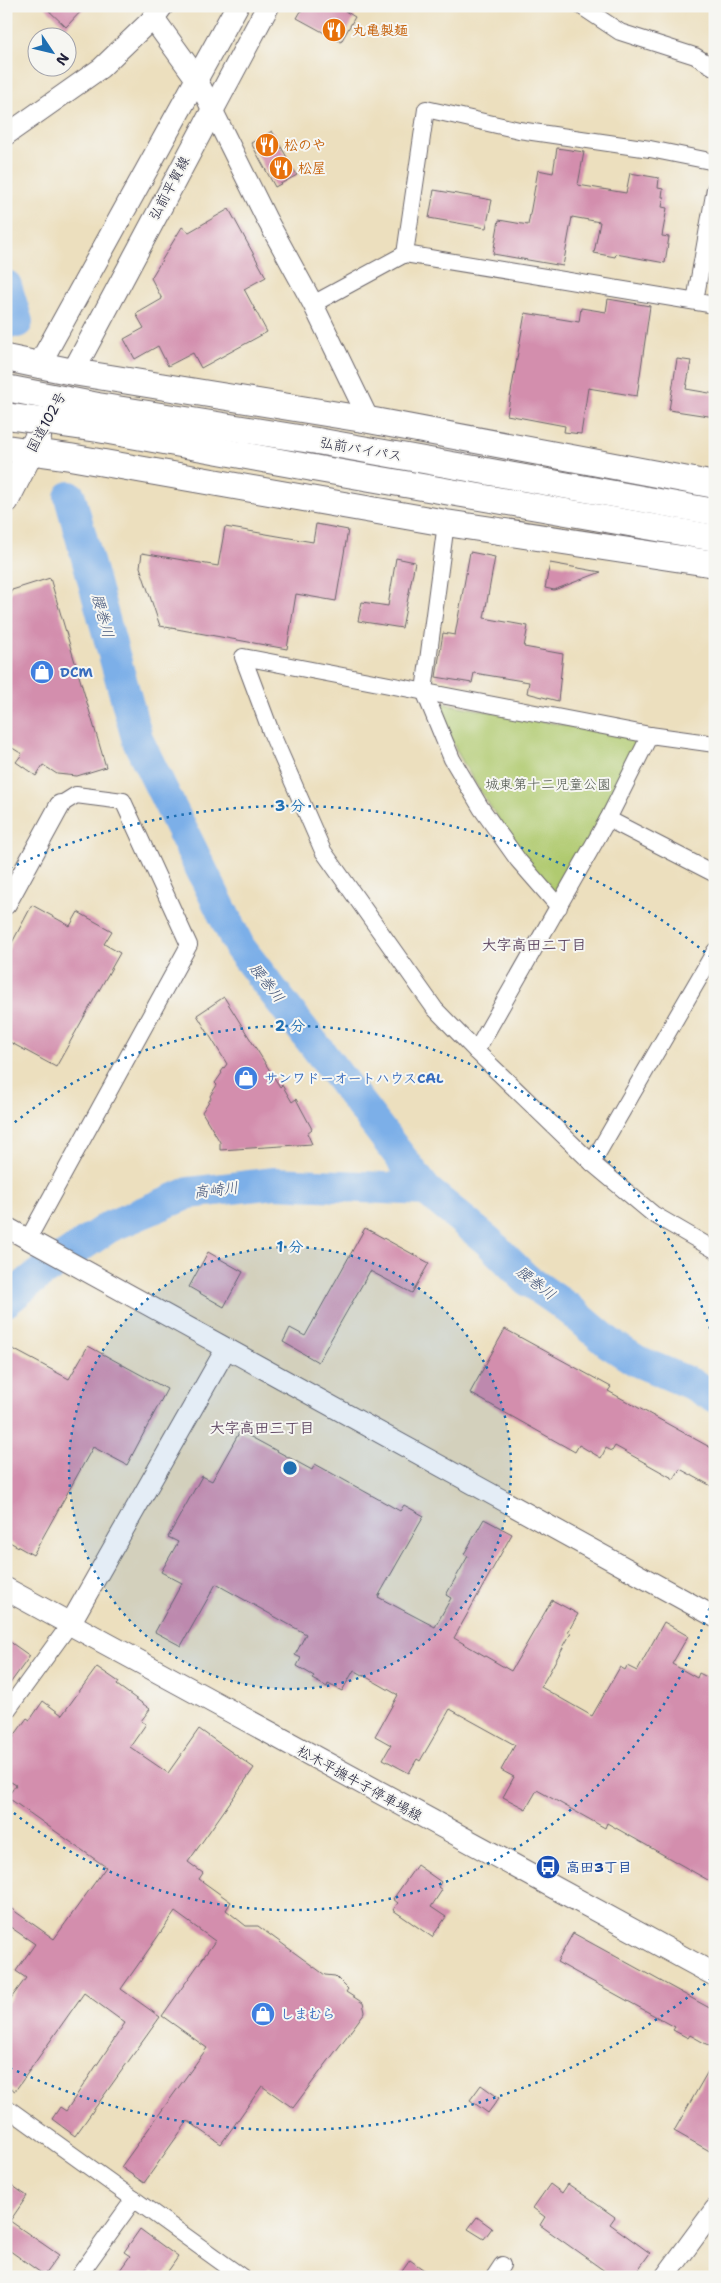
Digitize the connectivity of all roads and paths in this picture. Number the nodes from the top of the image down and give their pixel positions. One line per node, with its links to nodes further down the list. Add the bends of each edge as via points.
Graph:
1 (237, 6): 6 (main road, 弘前平賀線)
2 (268, 6): 7 (main road, 弘前平賀線)
3 (581, 6): 5 (street, via 620,32 695,56)
4 (157, 12): 6 (main road); 8 (street, via 100,68)
5 (715, 68)
6 (197, 79): 7 (street); 16 (main road, 弘前平賀線)
7 (213, 112): 13 (street); 17 (main road, 弘前平賀線)
8 (6, 135)
9 (715, 162): 11 (street, via 519,130 426,109)
10 (715, 189): 12 (street)
11 (405, 254): 12 (street); 13 (street)
12 (695, 301): 14 (street)
13 (313, 304): 20 (street)
14 (715, 305)
15 (6, 358): 16 (highway)
16 (39, 365): 17 (highway); 21 (highway)
17 (73, 372): 20 (highway); 22 (highway, 国道102号)
18 (6, 388): 25 (highway, 弘前バイパス, bridge)
19 (6, 416): 27 (highway, 弘前バイパス, bridge, via 98,429)
20 (369, 420): 23 (highway)
21 (6, 426)
22 (18, 450): 24 (highway, 国道102号); 26 (highway)
23 (715, 486)
24 (6, 500)
25 (715, 512)
26 (446, 523): 28 (highway); 29 (street)
27 (715, 538)
28 (715, 564)
29 (424, 690): 30 (street); 36 (street, via 452,759 481,808 518,860); 38 (street, via 243,657 322,851 436,1009)
30 (650, 734): 31 (street); 33 (street)
31 (715, 744)
32 (60, 806): 35 (street); 41 (street, via 76,795 123,801 189,944)
33 (608, 819): 34 (street); 36 (street)
34 (715, 874)
35 (6, 904)
36 (559, 907): 38 (street)
37 (715, 951): 39 (street)
38 (476, 1051): 39 (street)
39 (592, 1163): 42 (street, via 653,1214)
40 (6, 1227): 41 (street)
41 (36, 1243): 43 (street)
42 (715, 1250)
43 (226, 1349): 45 (street); 46 (street)
44 (6, 1590): 46 (main road, 松木平撫牛子停車場線)
45 (715, 1616)
46 (70, 1624): 47 (street); 48 (main road, 松木平撫牛子停車場線)
47 (6, 1712)
48 (715, 1975)
49 (7, 2109): 50 (street)
50 (134, 2199): 52 (street); 53 (street)
51 (715, 2209): 54 (street)
52 (78, 2277)
53 (242, 2277)
54 (665, 2277)

